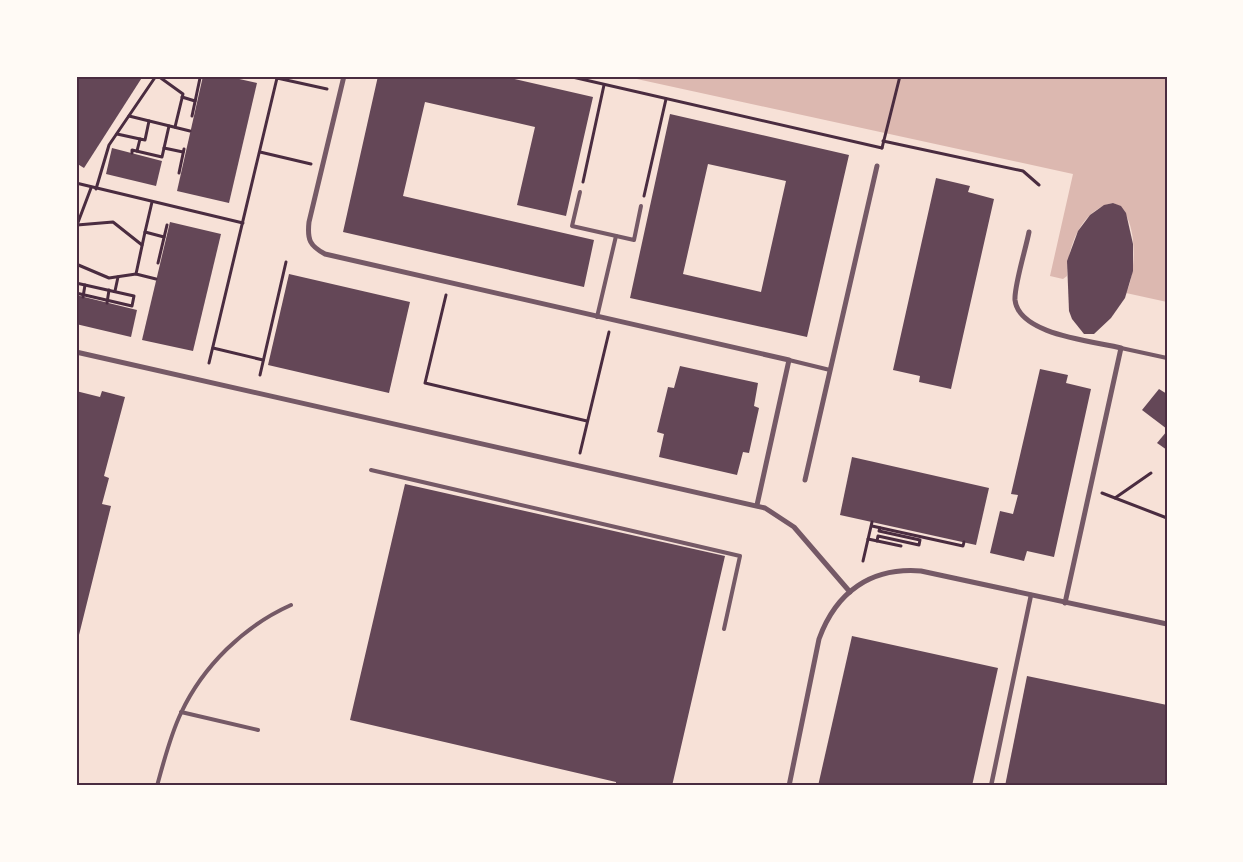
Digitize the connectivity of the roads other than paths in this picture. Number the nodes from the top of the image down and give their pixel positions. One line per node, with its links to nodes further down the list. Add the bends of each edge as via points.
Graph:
1 (344, 76): 7 (street, via 307,234 313,248 325,254)
2 (878, 166): 12 (street)
3 (580, 192): 6 (lane, via 572,226)
4 (641, 206): 6 (lane, via 634,240)
5 (1029, 232): 8 (street, via 1015,299 1018,310 1034,326)
6 (616, 236): 7 (lane)
7 (597, 317): 11 (street)
8 (1121, 348): 10 (lane); 18 (street)
9 (76, 352): 15 (street)
10 (1167, 358)
11 (789, 360): 12 (lane); 15 (street)
12 (830, 370): 14 (street)
13 (371, 470): 21 (lane, via 740,556)
14 (805, 480)
15 (756, 505): 16 (street, via 775,513 794,527)
16 (850, 592): 17 (street, via 876,576 900,570); 25 (street, via 832,611 819,639)
17 (1031, 596): 18 (street); 26 (street)
18 (1066, 603): 20 (street)
19 (291, 605): 22 (lane, via 243,634 216,660)
20 (1167, 624)
21 (724, 629)
22 (181, 712): 23 (lane); 24 (lane)
23 (258, 730)
24 (157, 786)
25 (789, 786)
26 (991, 786)

